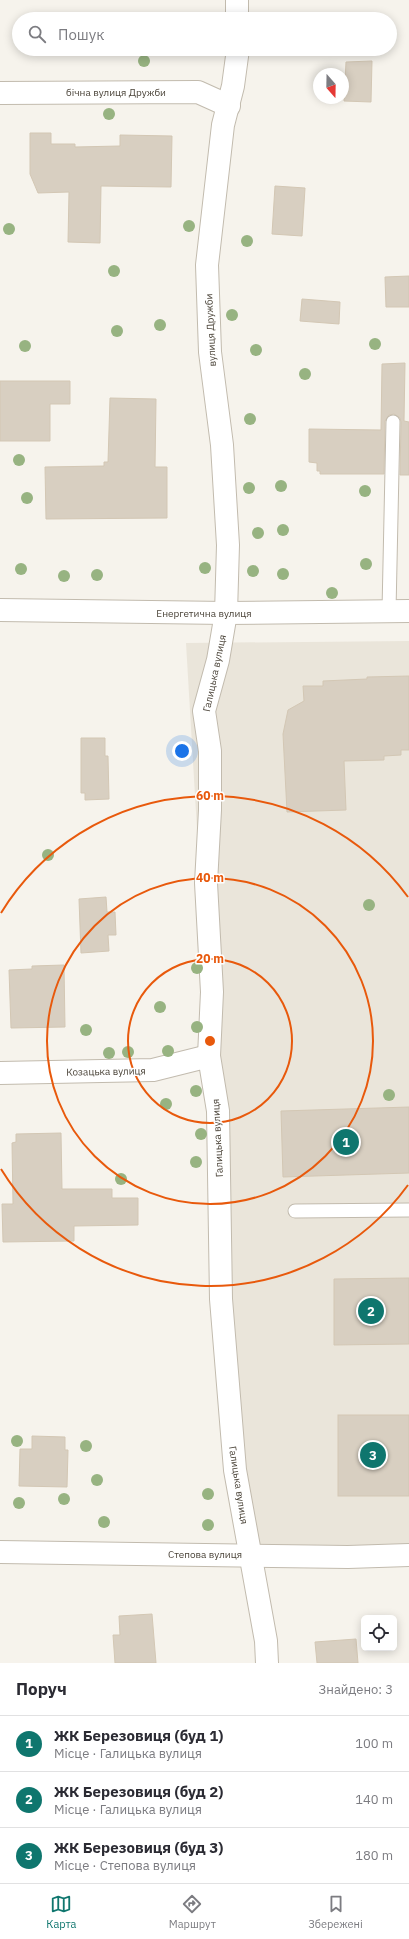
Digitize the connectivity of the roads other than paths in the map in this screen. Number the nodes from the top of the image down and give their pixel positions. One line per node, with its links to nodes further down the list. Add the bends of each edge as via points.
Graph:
1 (237, 0): 2 (street)
2 (237, 12)
3 (237, 56): 5 (street, вулиця Дружби)
4 (0, 93): 5 (street, бічна вулиця Дружби, via 198,92)
5 (229, 106): 9 (street, вулиця Дружби, via 223,125 207,265 210,352 222,445 228,545)
6 (393, 422): 8 (lane)
7 (0, 610): 9 (street, Енергетична вулиця)
8 (399, 611): 9 (street, Енергетична вулиця)
9 (226, 613): 10 (street, Галицька вулиця, via 218,660 204,711 210,751 206,883 212,992)
10 (209, 1056): 11 (street, Козацька вулиця, via 153,1070); 15 (street, Галицька вулиця, via 218,1111 221,1299 235,1470)
11 (0, 1073)
12 (409, 1210): 13 (lane)
13 (295, 1211)
14 (0, 1552): 15 (street, Степова вулиця)
15 (250, 1554): 16 (street, Степова вулиця, via 348,1557); 17 (street, Галицька вулиця, via 266,1641)
16 (409, 1554)
17 (267, 1663)

